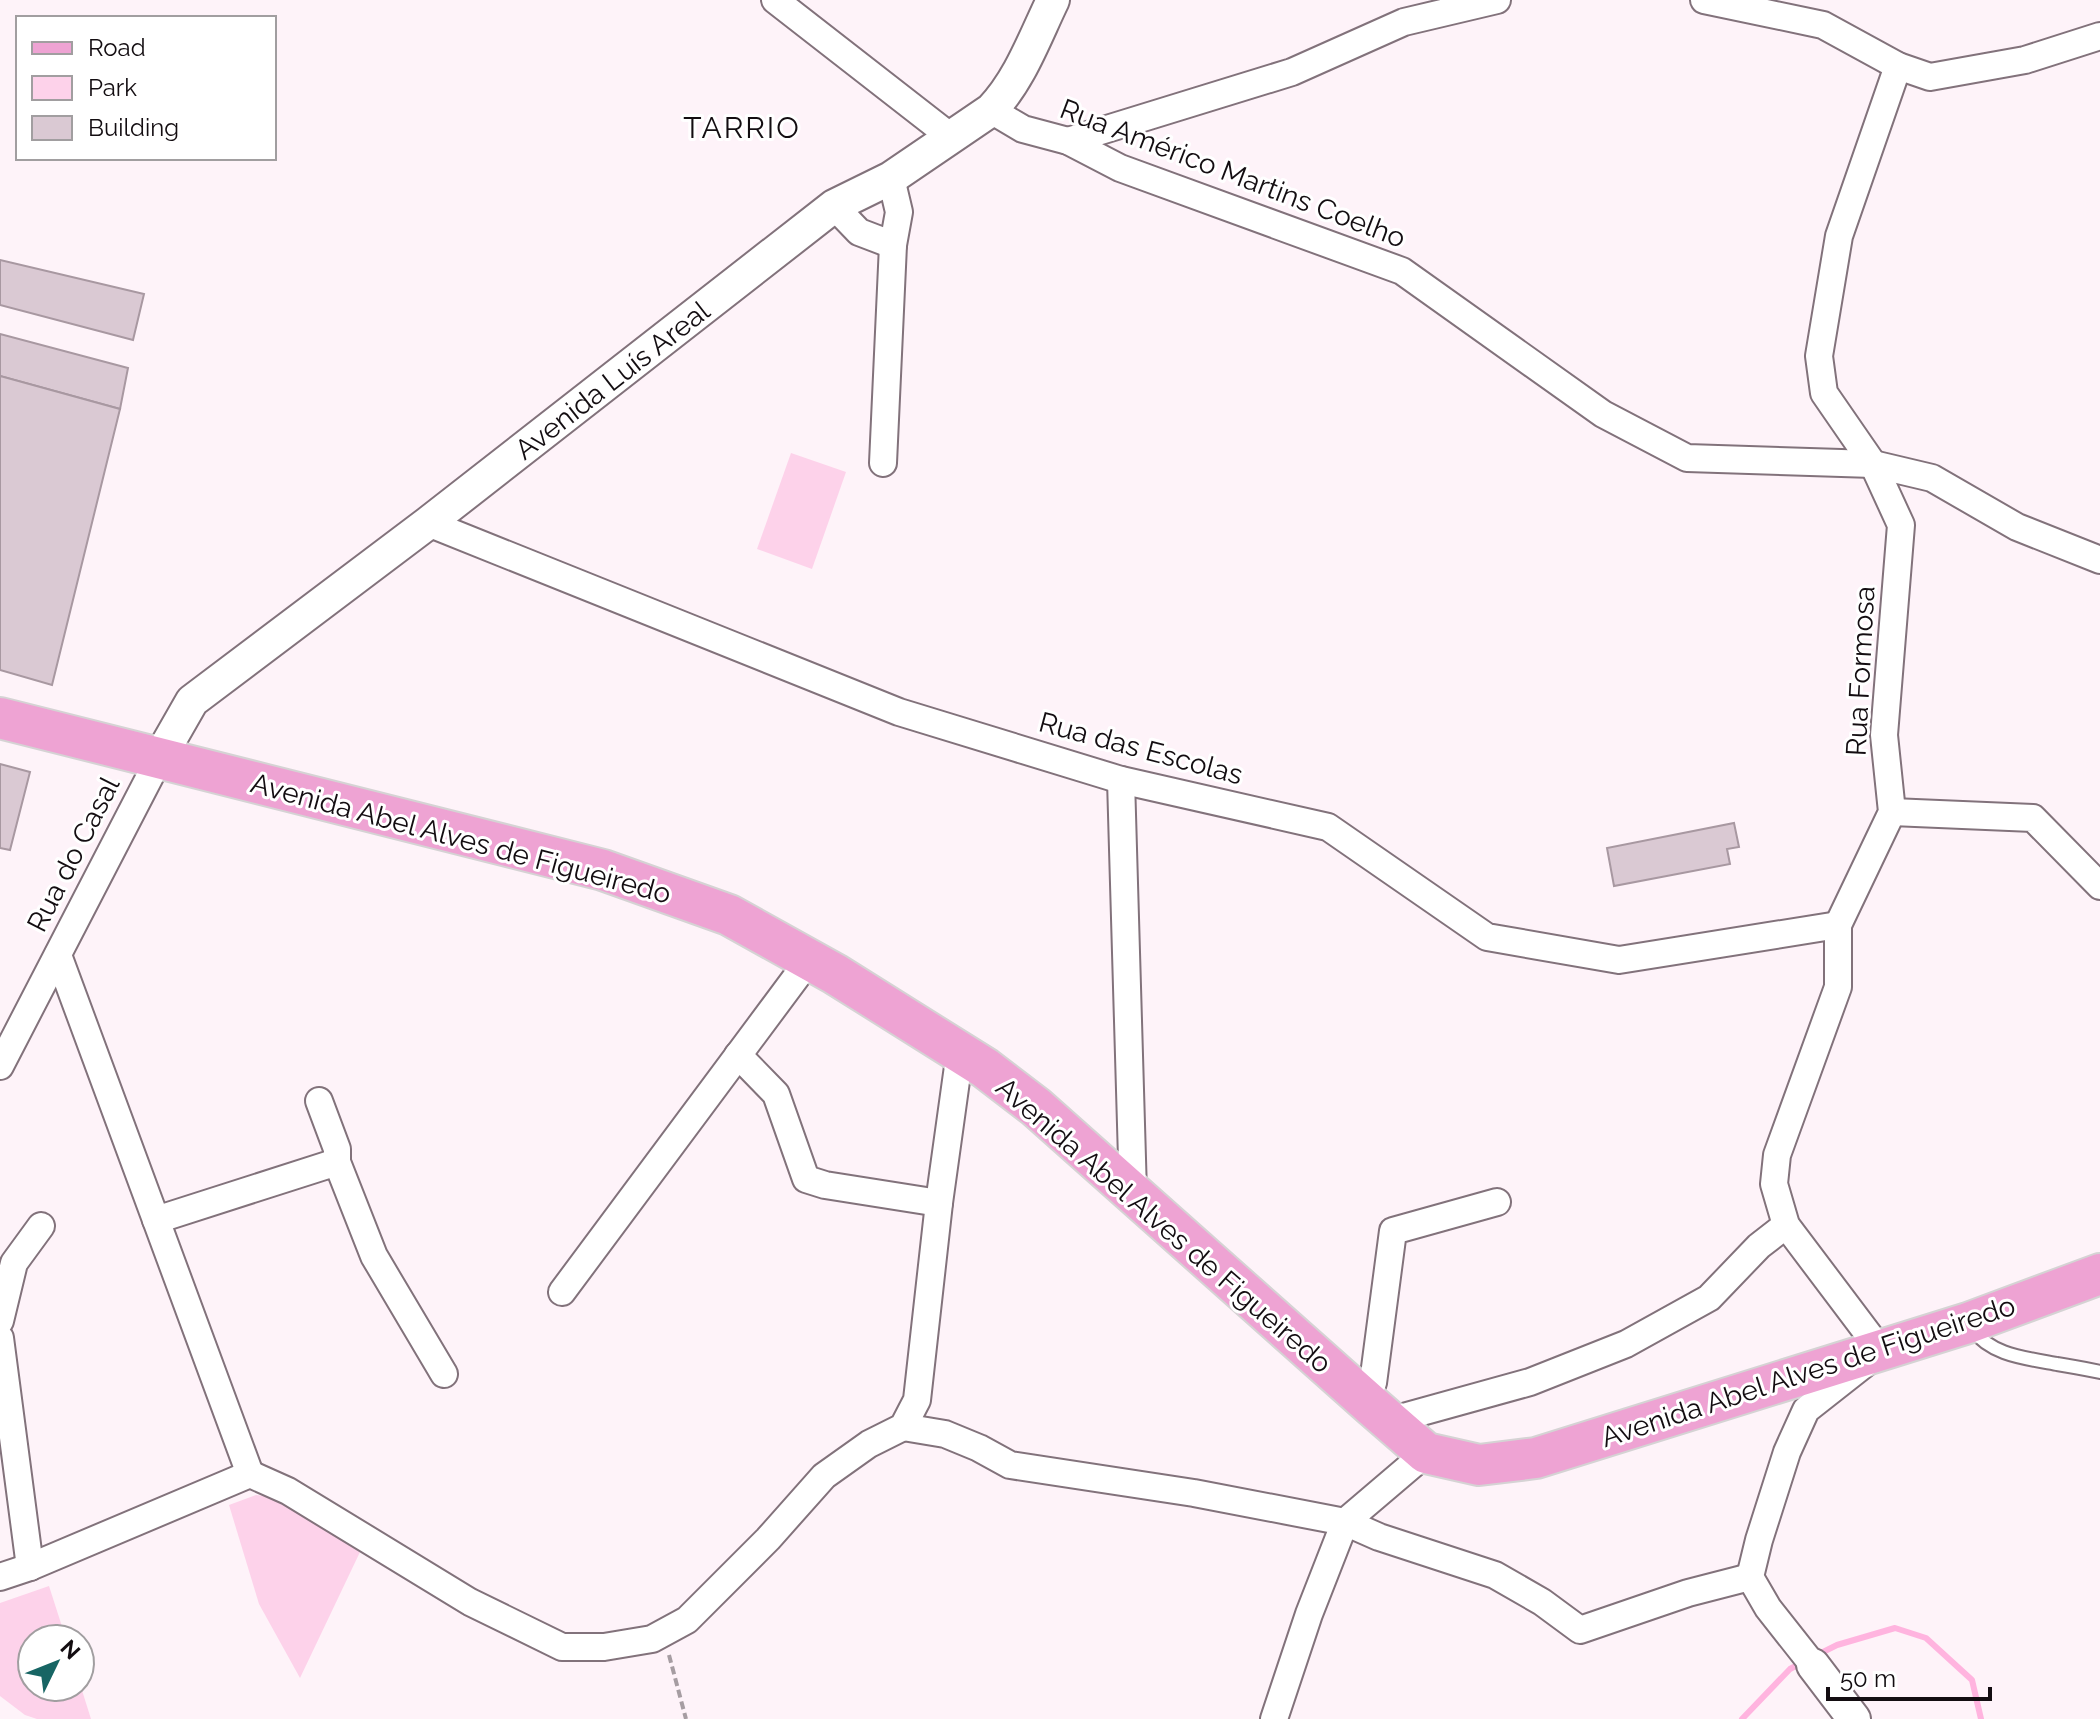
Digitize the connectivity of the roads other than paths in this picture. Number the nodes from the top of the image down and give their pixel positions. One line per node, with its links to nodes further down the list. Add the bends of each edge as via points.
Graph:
1 (775, 0): 8 (street)
2 (1053, 0): 7 (street, Avenida Luís Areal, via 1019,70)
3 (1497, 0): 9 (street, via 1404,22 1292,72)
4 (1704, 0): 6 (street, via 1823,25)
5 (2100, 36): 6 (street, via 2025,60 1930,77)
6 (1898, 66): 14 (street, Rua Formosa, via 1839,236 1819,356 1824,393)
7 (991, 110): 8 (street, Avenida Luís Areal); 9 (street, Rua Américo Martins Coelho, via 1023,129)
8 (951, 137): 10 (street, Avenida Luís Areal)
9 (1068, 141): 14 (street, Rua Américo Martins Coelho, via 1120,168 1402,271 1603,414 1687,458)
10 (891, 178): 11 (street, Avenida Luís Areal); 12 (street, via 899,212)
11 (834, 206): 12 (street, via 859,232); 15 (street, Avenida Luís Areal)
12 (893, 245): 13 (street)
13 (883, 463)
14 (1873, 464): 16 (street, Rua Américo Martins Coelho, via 1932,478 2017,527); 20 (street, Rua Formosa, via 1901,525 1884,735)
15 (428, 523): 18 (street, Avenida Luís Areal, via 192,701); 19 (street, Rua das Escolas, via 899,712)
16 (2100, 560)
17 (0, 718): 18 (main road, Avenida Abel Alves de Figueiredo)
18 (160, 757): 23 (street, Rua do Casal); 24 (main road, Avenida Abel Alves de Figueiredo, via 603,870 729,915)
19 (1121, 780): 22 (street, Rua das Escolas, via 1328,827 1487,937 1619,960); 30 (street)
20 (1892, 812): 21 (street, via 2033,818); 22 (street)
21 (2100, 886)
22 (1838, 925): 34 (street, via 1838,987 1777,1155 1774,1184)
23 (58, 955): 27 (street, Rua do Casal); 33 (street)
24 (809, 960): 25 (main road, Avenida Abel Alves de Figueiredo); 26 (street)
25 (960, 1052): 30 (main road, Avenida Abel Alves de Figueiredo, via 1036,1107); 32 (street)
26 (738, 1055): 32 (street, via 776,1094 806,1179); 37 (street)
27 (0, 1066)
28 (319, 1101): 29 (street)
29 (337, 1162): 33 (street); 43 (street, via 374,1256)
30 (1133, 1193): 44 (main road, Avenida Abel Alves de Figueiredo)
31 (1497, 1202): 44 (street, via 1393,1231 1373,1383)
32 (939, 1203): 45 (street, via 917,1400)
33 (156, 1220): 47 (street)
34 (1786, 1225): 41 (street); 44 (street, via 1709,1298 1626,1344 1530,1382)
35 (41, 1226): 38 (street, via 14,1263)
36 (2100, 1274): 39 (main road, Avenida Abel Alves de Figueiredo)
37 (562, 1292)
38 (0, 1321)
39 (1968, 1323): 41 (main road, Avenida Abel Alves de Figueiredo); 42 (lane, via 1990,1346 2015,1357)
40 (0, 1338): 49 (street)
41 (1881, 1351): 46 (main road, Avenida Abel Alves de Figueiredo, via 1536,1458 1479,1465); 51 (street, via 1806,1410 1787,1452)
42 (2100, 1372)
43 (444, 1374)
44 (1375, 1409): 46 (main road, Avenida Abel Alves de Figueiredo)
45 (903, 1427): 47 (street, via 824,1476 687,1620 652,1639 604,1647 562,1647 470,1602 288,1491); 48 (street, via 945,1434 1010,1465)
46 (1426, 1453): 48 (street)
47 (250, 1474): 49 (street)
48 (1345, 1522): 51 (street, via 1495,1575 1580,1630); 53 (street)
49 (30, 1567): 50 (street)
50 (0, 1577)
51 (1750, 1577): 52 (street)
52 (1807, 1658): 54 (street)
53 (1274, 1719)
54 (1854, 1719)

